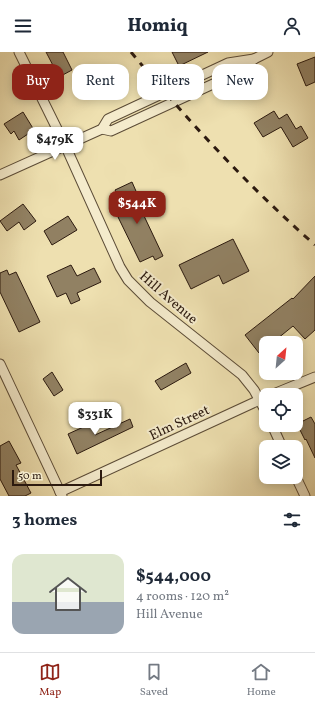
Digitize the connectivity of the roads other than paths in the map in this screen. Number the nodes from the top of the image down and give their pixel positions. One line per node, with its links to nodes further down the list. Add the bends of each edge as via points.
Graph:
1 (19, 52): 4 (street, Hill Avenue)
2 (268, 52): 3 (street)
3 (252, 56): 4 (street, via 237,73 111,131 102,129)
4 (65, 145): 5 (street); 9 (street, Hill Avenue, via 128,280 150,302 242,375)
5 (0, 175)
6 (0, 364): 12 (street)
7 (315, 377): 8 (street)
8 (288, 388)
9 (259, 393)
10 (259, 400): 12 (street, Elm Street)
11 (299, 484): 13 (street)
12 (61, 494)
13 (305, 496)

